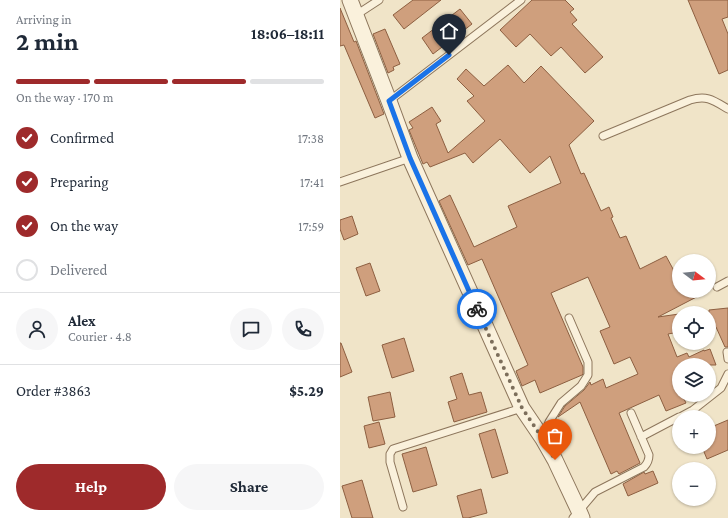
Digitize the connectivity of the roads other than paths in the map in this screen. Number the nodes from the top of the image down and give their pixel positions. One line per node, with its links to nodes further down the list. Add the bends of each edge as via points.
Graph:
1 (350, 0): 4 (street)
2 (379, 0): 4 (lane)
3 (521, 0): 5 (lane)
4 (356, 15): 5 (street)
5 (389, 101): 8 (street)
6 (728, 109): 7 (lane, via 707,98 699,98)
7 (603, 136)
8 (410, 158): 9 (lane); 14 (street)
9 (340, 182)
10 (728, 281): 11 (lane)
11 (716, 287)
12 (569, 318): 19 (lane, via 588,362 588,375 581,386 561,403 549,422)
13 (728, 374): 15 (lane, via 721,388)
14 (522, 408): 19 (street); 20 (lane, via 393,450 390,462)
15 (693, 410)
16 (631, 413): 18 (lane)
17 (672, 421): 18 (lane)
18 (641, 437): 21 (lane, via 649,455 647,464 594,492)
19 (543, 439): 21 (street, via 555,460)
20 (403, 507)
21 (578, 516)

